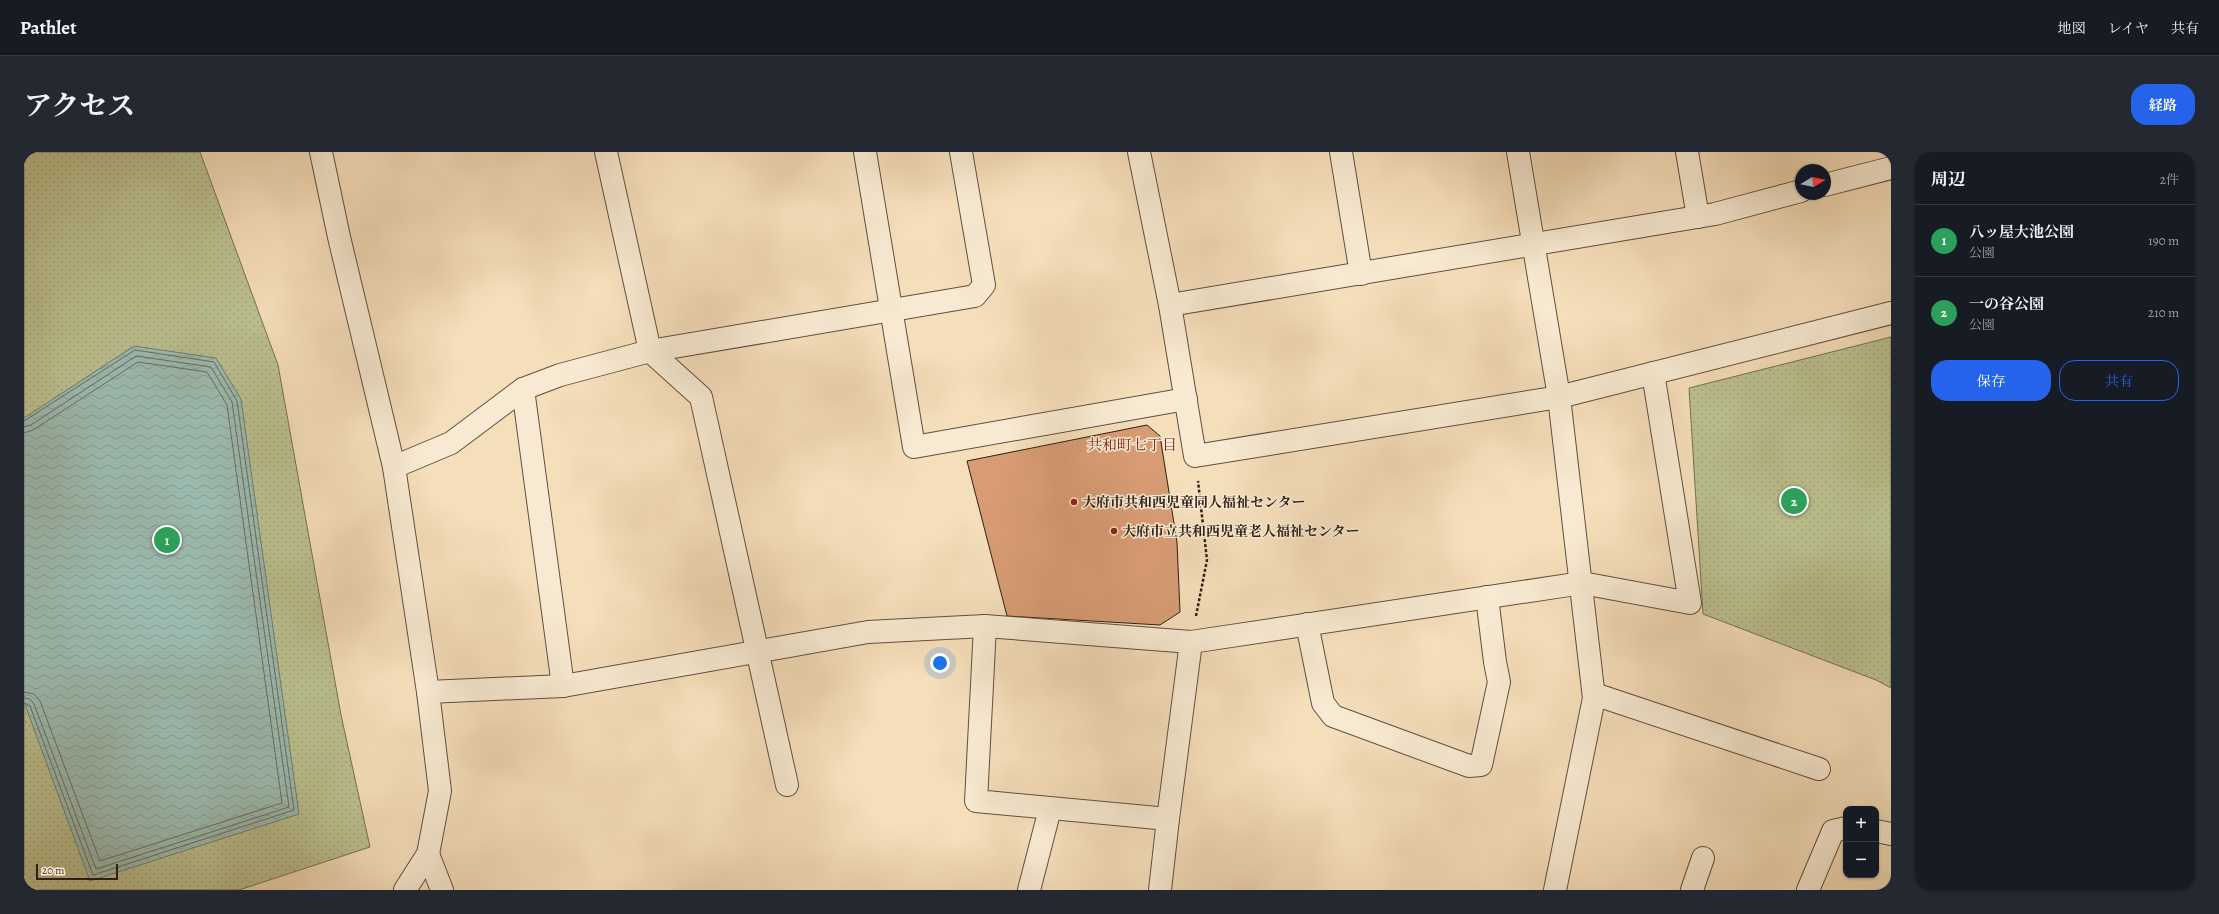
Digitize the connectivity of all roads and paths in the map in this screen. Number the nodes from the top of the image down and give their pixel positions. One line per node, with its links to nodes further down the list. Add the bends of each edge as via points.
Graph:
1 (321, 152): 26 (street)
2 (606, 152): 20 (street)
3 (865, 152): 18 (street)
4 (961, 152): 18 (street, via 984,285 975,296)
5 (1138, 152): 17 (street)
6 (1341, 152): 16 (street)
7 (1518, 152): 15 (street)
8 (1688, 152): 14 (street)
9 (1888, 152): 10 (street)
10 (1891, 158)
11 (1891, 168): 12 (street)
12 (1831, 183)
13 (1795, 193): 14 (street)
14 (1698, 217): 15 (street)
15 (1534, 244): 16 (street); 23 (street)
16 (1361, 274): 17 (street)
17 (1170, 305): 24 (street)
18 (892, 310): 20 (street); 24 (street, via 914,447)
19 (1891, 314): 21 (street)
20 (650, 351): 22 (street); 32 (street, via 701,396)
21 (1653, 373): 23 (street); 27 (street, via 1690,603)
22 (523, 389): 26 (street, via 451,443); 33 (street)
23 (1559, 397): 25 (street); 27 (street)
24 (1186, 399): 25 (street)
25 (1196, 456): 31 (path, via 1207,560)
26 (394, 467): 34 (street)
27 (1582, 583): 28 (street); 35 (street)
28 (1487, 597): 29 (street); 29 (street, via 1499,682 1481,765 1469,766 1333,716 1323,703)
29 (1307, 624): 31 (street)
30 (985, 626): 31 (street); 32 (street, via 868,632); 38 (street, via 976,801)
31 (1191, 642): 39 (street)
32 (757, 651): 33 (street); 37 (street)
33 (563, 686): 34 (street)
34 (428, 692): 43 (street, via 440,791)
35 (1594, 694): 36 (street); 49 (street)
36 (1819, 770)
37 (787, 785)
38 (1050, 809): 39 (street); 47 (street)
39 (1168, 819): 48 (street)
40 (1843, 829): 51 (street, via 1832,831)
41 (1879, 832): 42 (street)
42 (1891, 834)
43 (428, 854): 45 (street); 46 (street)
44 (1702, 858): 50 (street)
45 (405, 890)
46 (442, 890)
47 (1030, 890)
48 (1160, 890)
49 (1555, 890)
50 (1692, 890)
51 (1808, 890)

